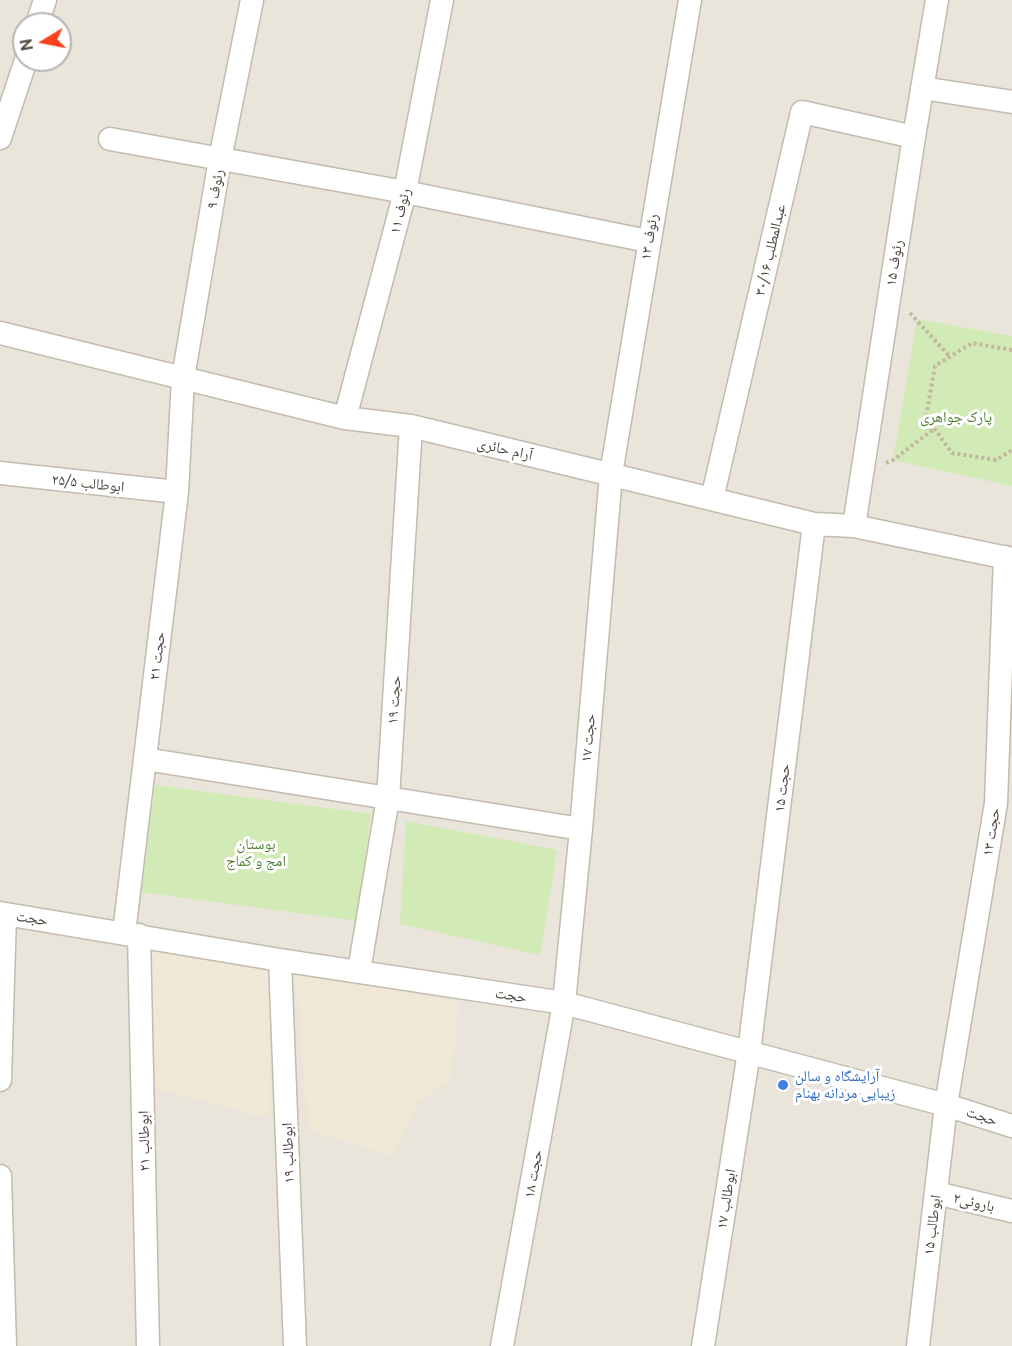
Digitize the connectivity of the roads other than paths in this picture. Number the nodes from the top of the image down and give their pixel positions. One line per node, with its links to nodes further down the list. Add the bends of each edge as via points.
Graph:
1 (252, 0): 11 (street, رئوف ۹)
2 (442, 0): 12 (street, رئوف ۱۱)
3 (690, 0): 13 (street, رئوف ۱۳)
4 (937, 0): 6 (street, رئوف ۱۵)
5 (22, 72): 9 (street)
6 (922, 88): 7 (street); 8 (street, رئوف ۱۵)
7 (1012, 102)
8 (914, 136): 21 (street, عبدالمطلب ۳۰/۱۶, via 802,112); 23 (street, رئوف ۱۵)
9 (0, 138)
10 (110, 139): 11 (street)
11 (220, 159): 12 (street); 15 (street, رئوف ۹)
12 (405, 192): 13 (street); 16 (street, رئوف ۱۱)
13 (648, 240): 19 (street, رئوف ۱۳)
14 (0, 333): 15 (street, آرام حائری)
15 (183, 378): 16 (street, آرام حائری); 20 (street, حجت ۲۱)
16 (345, 418): 17 (street, آرام حائری)
17 (411, 426): 19 (street, آرام حائری); 26 (street, حجت ۱۹)
18 (0, 473): 20 (street, ابوطالب ۲۵/۵)
19 (611, 474): 21 (street, آرام حائری); 28 (street, حجت ۱۷)
20 (177, 492): 25 (street, حجت ۲۱)
21 (711, 499): 22 (street, آرام حائری)
22 (814, 524): 23 (street, آرام حائری); 34 (street, حجت ۱۵)
23 (854, 526): 24 (street, آرام حائری)
24 (1009, 558): 27 (street, حجت ۱۳)
25 (145, 759): 26 (street); 30 (street, حجت ۲۱)
26 (388, 798): 28 (street); 32 (street, حجت ۱۹)
27 (1004, 805): 36 (street, حجت ۱۳)
28 (581, 829): 33 (street, حجت ۱۷)
29 (2, 913): 30 (street, حجت); 35 (street)
30 (132, 934): 31 (street, حجت); 42 (street, ابوطالب ۲۱)
31 (280, 960): 32 (street, حجت); 43 (street, ابوطالب ۱۹)
32 (359, 971): 33 (street, حجت)
33 (564, 1003): 34 (street, حجت); 44 (street, حجت ۱۸)
34 (749, 1052): 36 (street, حجت); 45 (street, ابوطالب ۱۷)
35 (0, 1080)
36 (946, 1105): 37 (street, حجت); 39 (street, ابوطالب ۱۵)
37 (1012, 1126)
38 (0, 1176): 41 (street)
39 (936, 1193): 40 (street, باروئی۲); 46 (street, ابوطالب ۱۵)
40 (1012, 1211)
41 (5, 1346)
42 (148, 1346)
43 (295, 1346)
44 (502, 1346)
45 (703, 1346)
46 (918, 1346)

